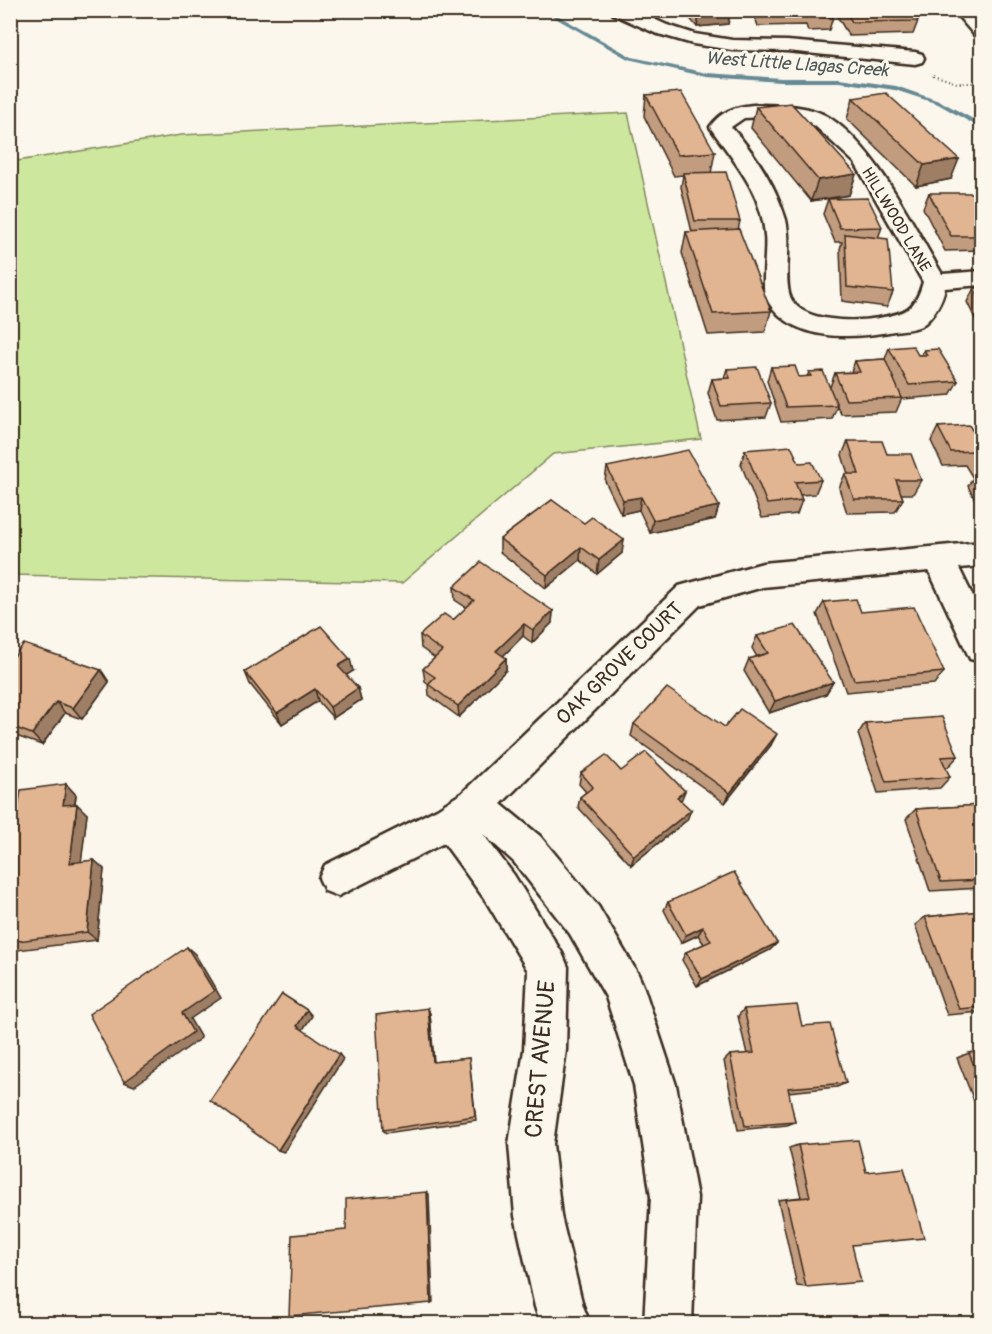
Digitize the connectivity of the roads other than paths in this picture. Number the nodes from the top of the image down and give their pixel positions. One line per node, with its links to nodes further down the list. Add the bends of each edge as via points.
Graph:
1 (620, 10): 4 (street, via 693,39)
2 (961, 10): 3 (street)
3 (981, 33)
4 (915, 58)
5 (981, 278): 6 (street, HILLWOOD LANE)
6 (934, 282): 6 (street, HILLWOOD LANE, via 930,301 912,320 867,328 828,329 794,315 777,296 777,234 772,213 733,140 720,127 726,118 767,111 799,113 822,122 863,160)
7 (981, 554): 8 (street, OAK GROVE COURT)
8 (938, 557): 9 (street); 10 (street, OAK GROVE COURT, via 763,575 690,595)
9 (981, 649)
10 (462, 813): 11 (street, OAK GROVE COURT); 12 (street, CREST AVENUE, via 500,888 548,967 545,1050 531,1144 538,1216); 13 (street, via 527,849 584,920 624,988 655,1085 674,1197)
11 (338, 878)
12 (566, 1323)
13 (668, 1323)

